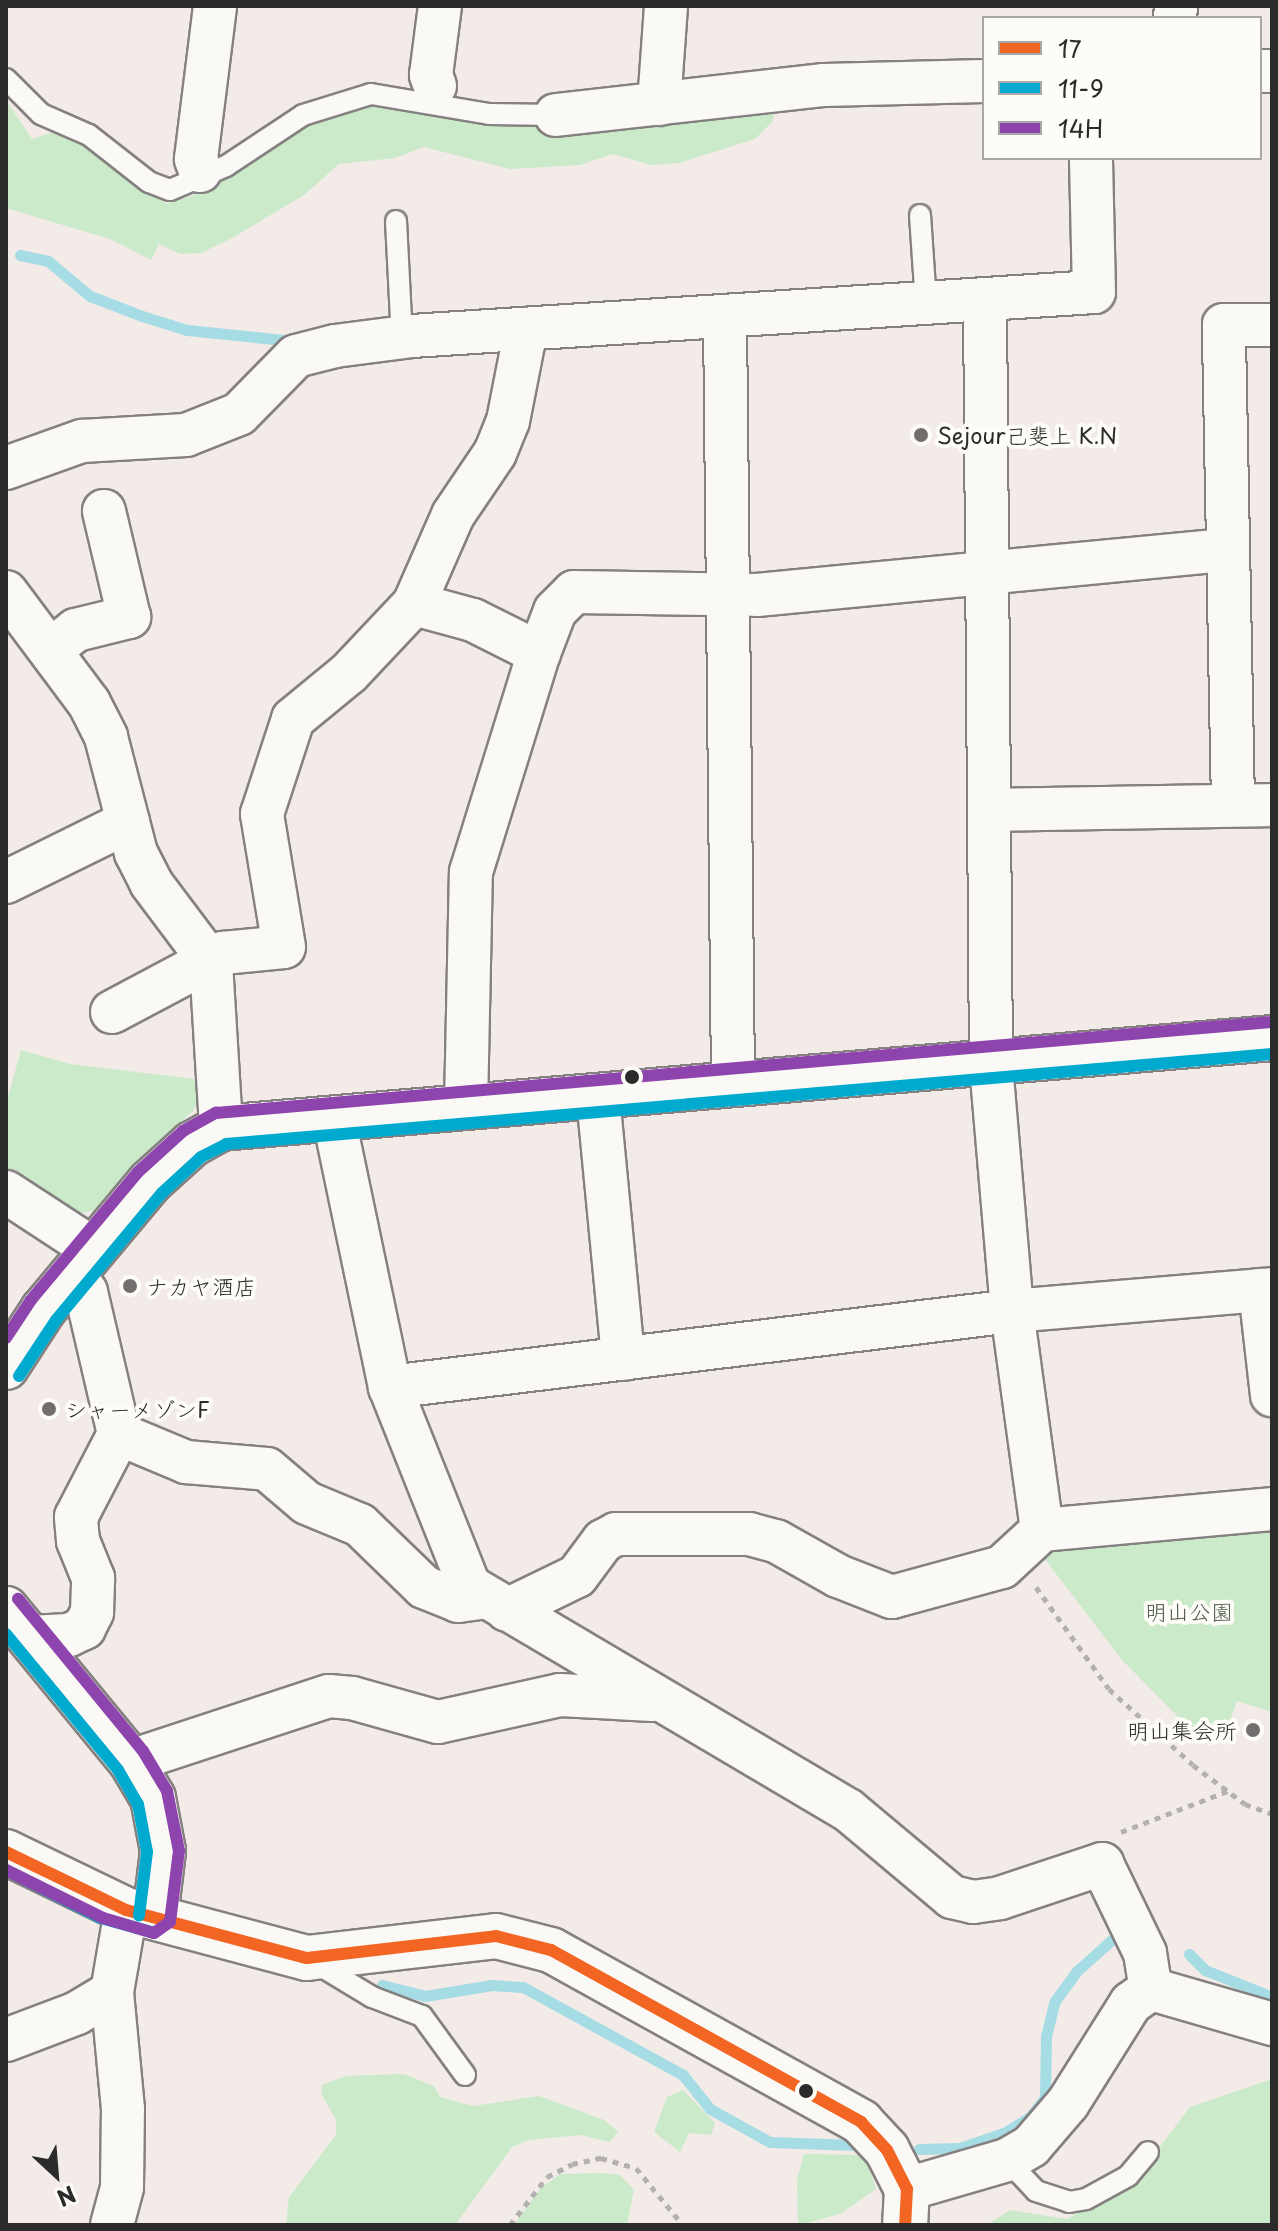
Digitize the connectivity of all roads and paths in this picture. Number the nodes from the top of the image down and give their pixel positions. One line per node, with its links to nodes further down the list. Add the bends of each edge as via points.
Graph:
1 (215, 6): 10 (street, via 196,159)
2 (440, 6): 6 (street, via 431,75)
3 (666, 6): 7 (street)
4 (6, 79): 8 (lane, via 41,114 89,135 149,182 170,190 226,166 303,115 371,94 489,114)
5 (982, 81): 7 (street, via 824,85)
6 (435, 86)
7 (659, 104): 8 (street)
8 (556, 115)
9 (1091, 160): 13 (street, via 1094,292)
10 (200, 171)
11 (920, 215): 14 (lane)
12 (396, 221): 18 (lane)
13 (985, 299): 14 (street); 22 (street)
14 (926, 303): 15 (street)
15 (725, 317): 17 (street); 23 (street)
16 (1272, 325): 21 (street, via 1224,325)
17 (526, 329): 18 (street); 24 (street, via 525,356 504,432 453,515)
18 (402, 338): 19 (street, via 296,356 239,414 186,435 82,441)
19 (6, 468)
20 (104, 511): 26 (street, via 129,617 76,630)
21 (1226, 550): 22 (street); 28 (street)
22 (986, 575): 23 (street); 29 (street)
23 (726, 595): 27 (street, via 574,592 555,611); 36 (street)
24 (414, 604): 27 (street, via 473,620); 32 (street, via 349,673 293,719 262,814 284,947 223,953)
25 (10, 610): 26 (street)
26 (51, 650): 30 (street, via 69,670 106,737)
27 (539, 653): 38 (street, via 471,872)
28 (1252, 805): 29 (street)
29 (992, 810): 35 (street)
30 (128, 822): 31 (street); 32 (street, via 151,883)
31 (6, 882)
32 (211, 963): 33 (street); 40 (street)
33 (112, 1012)
34 (1272, 1038): 35 (street)
35 (991, 1065): 36 (street); 44 (street)
36 (733, 1085): 37 (street)
37 (598, 1097): 38 (street); 45 (street)
38 (466, 1107): 39 (street)
39 (334, 1119): 40 (street); 47 (street)
40 (221, 1128): 42 (street, via 170,1162)
41 (6, 1192): 42 (street)
42 (83, 1262): 46 (street); 49 (street)
43 (1266, 1289): 44 (street); 48 (street)
44 (1012, 1311): 45 (street); 51 (street)
45 (623, 1359): 47 (street)
46 (6, 1367)
47 (390, 1387): 52 (street, via 469,1586)
48 (1272, 1395)
49 (119, 1434): 52 (street, via 186,1462 267,1469 307,1503 360,1525 424,1587 458,1601); 53 (street, via 76,1517 78,1541 93,1578 92,1612 84,1628 69,1635)
50 (1272, 1509): 51 (street)
51 (1029, 1542): 52 (street, via 1002,1567 892,1597 776,1541 749,1534 647,1531 603,1541 577,1576); 56 (path, via 1109,1689)
52 (496, 1603): 54 (street)
53 (17, 1623): 55 (street)
54 (657, 1699): 55 (street, via 560,1695 438,1722 329,1696); 62 (street, via 848,1810 952,1897 973,1902 1000,1898 1102,1864 1145,1953)
55 (131, 1761): 60 (street, via 153,1798 160,1825 162,1866)
56 (1228, 1791): 57 (path); 58 (path)
57 (1272, 1814)
58 (1108, 1839)
59 (6, 1852): 60 (street)
60 (141, 1914): 61 (street); 63 (street)
61 (307, 1958): 66 (lane, via 372,1997 422,2016); 69 (street, via 461,1939 526,1939 849,2114 887,2150)
62 (1151, 1989): 64 (street); 68 (street, via 1131,2003 1047,2130)
63 (112, 1992): 65 (street, via 77,2013); 70 (street, via 123,2109 122,2187)
64 (1272, 2024)
65 (6, 2040)
66 (465, 2075)
67 (1148, 2152): 68 (lane, via 1128,2176 1086,2199 1069,2202 1036,2191)
68 (1007, 2160): 69 (street)
69 (906, 2207)
70 (112, 2225)
71 (510, 2225): 72 (path, via 547,2177 601,2158 636,2168)
72 (683, 2225)

